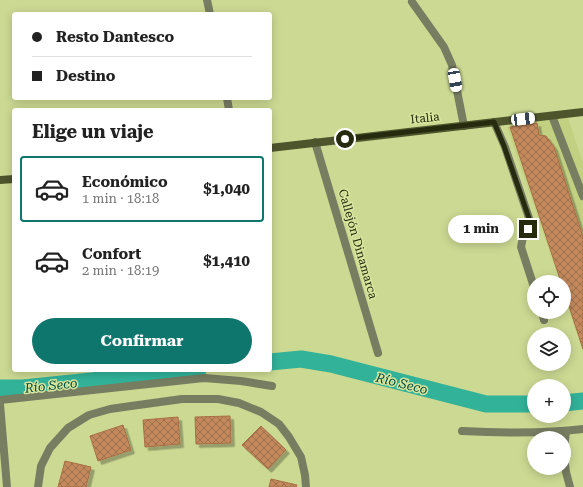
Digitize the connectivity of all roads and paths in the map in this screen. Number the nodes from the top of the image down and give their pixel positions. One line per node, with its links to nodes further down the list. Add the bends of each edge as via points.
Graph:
1 (207, 0): 3 (street)
2 (412, 2): 7 (street, via 444,47 452,65)
3 (210, 12)
4 (583, 112): 5 (main road, Italia)
5 (552, 116): 6 (main road, Italia); 12 (street)
6 (494, 122): 7 (main road, Italia); 13 (street, via 530,221 521,246)
7 (464, 126): 8 (main road, Italia)
8 (315, 142): 9 (main road, Italia); 14 (street, Callejón Dinamarca)
9 (272, 148)
10 (12, 179): 11 (main road)
11 (0, 180)
12 (583, 196)
13 (530, 275)
14 (378, 353)
15 (272, 386): 16 (street, via 204,378)
16 (0, 400)
17 (0, 404): 23 (street)
18 (583, 429): 20 (street)
19 (462, 431): 21 (street)
20 (566, 431)
21 (527, 432)
22 (567, 475): 26 (street)
23 (7, 487)
24 (38, 487): 25 (street, via 41,466 50,448 68,428 89,415 182,399 218,399 239,403 261,412 279,424 301,457)
25 (306, 487)
26 (570, 487)

